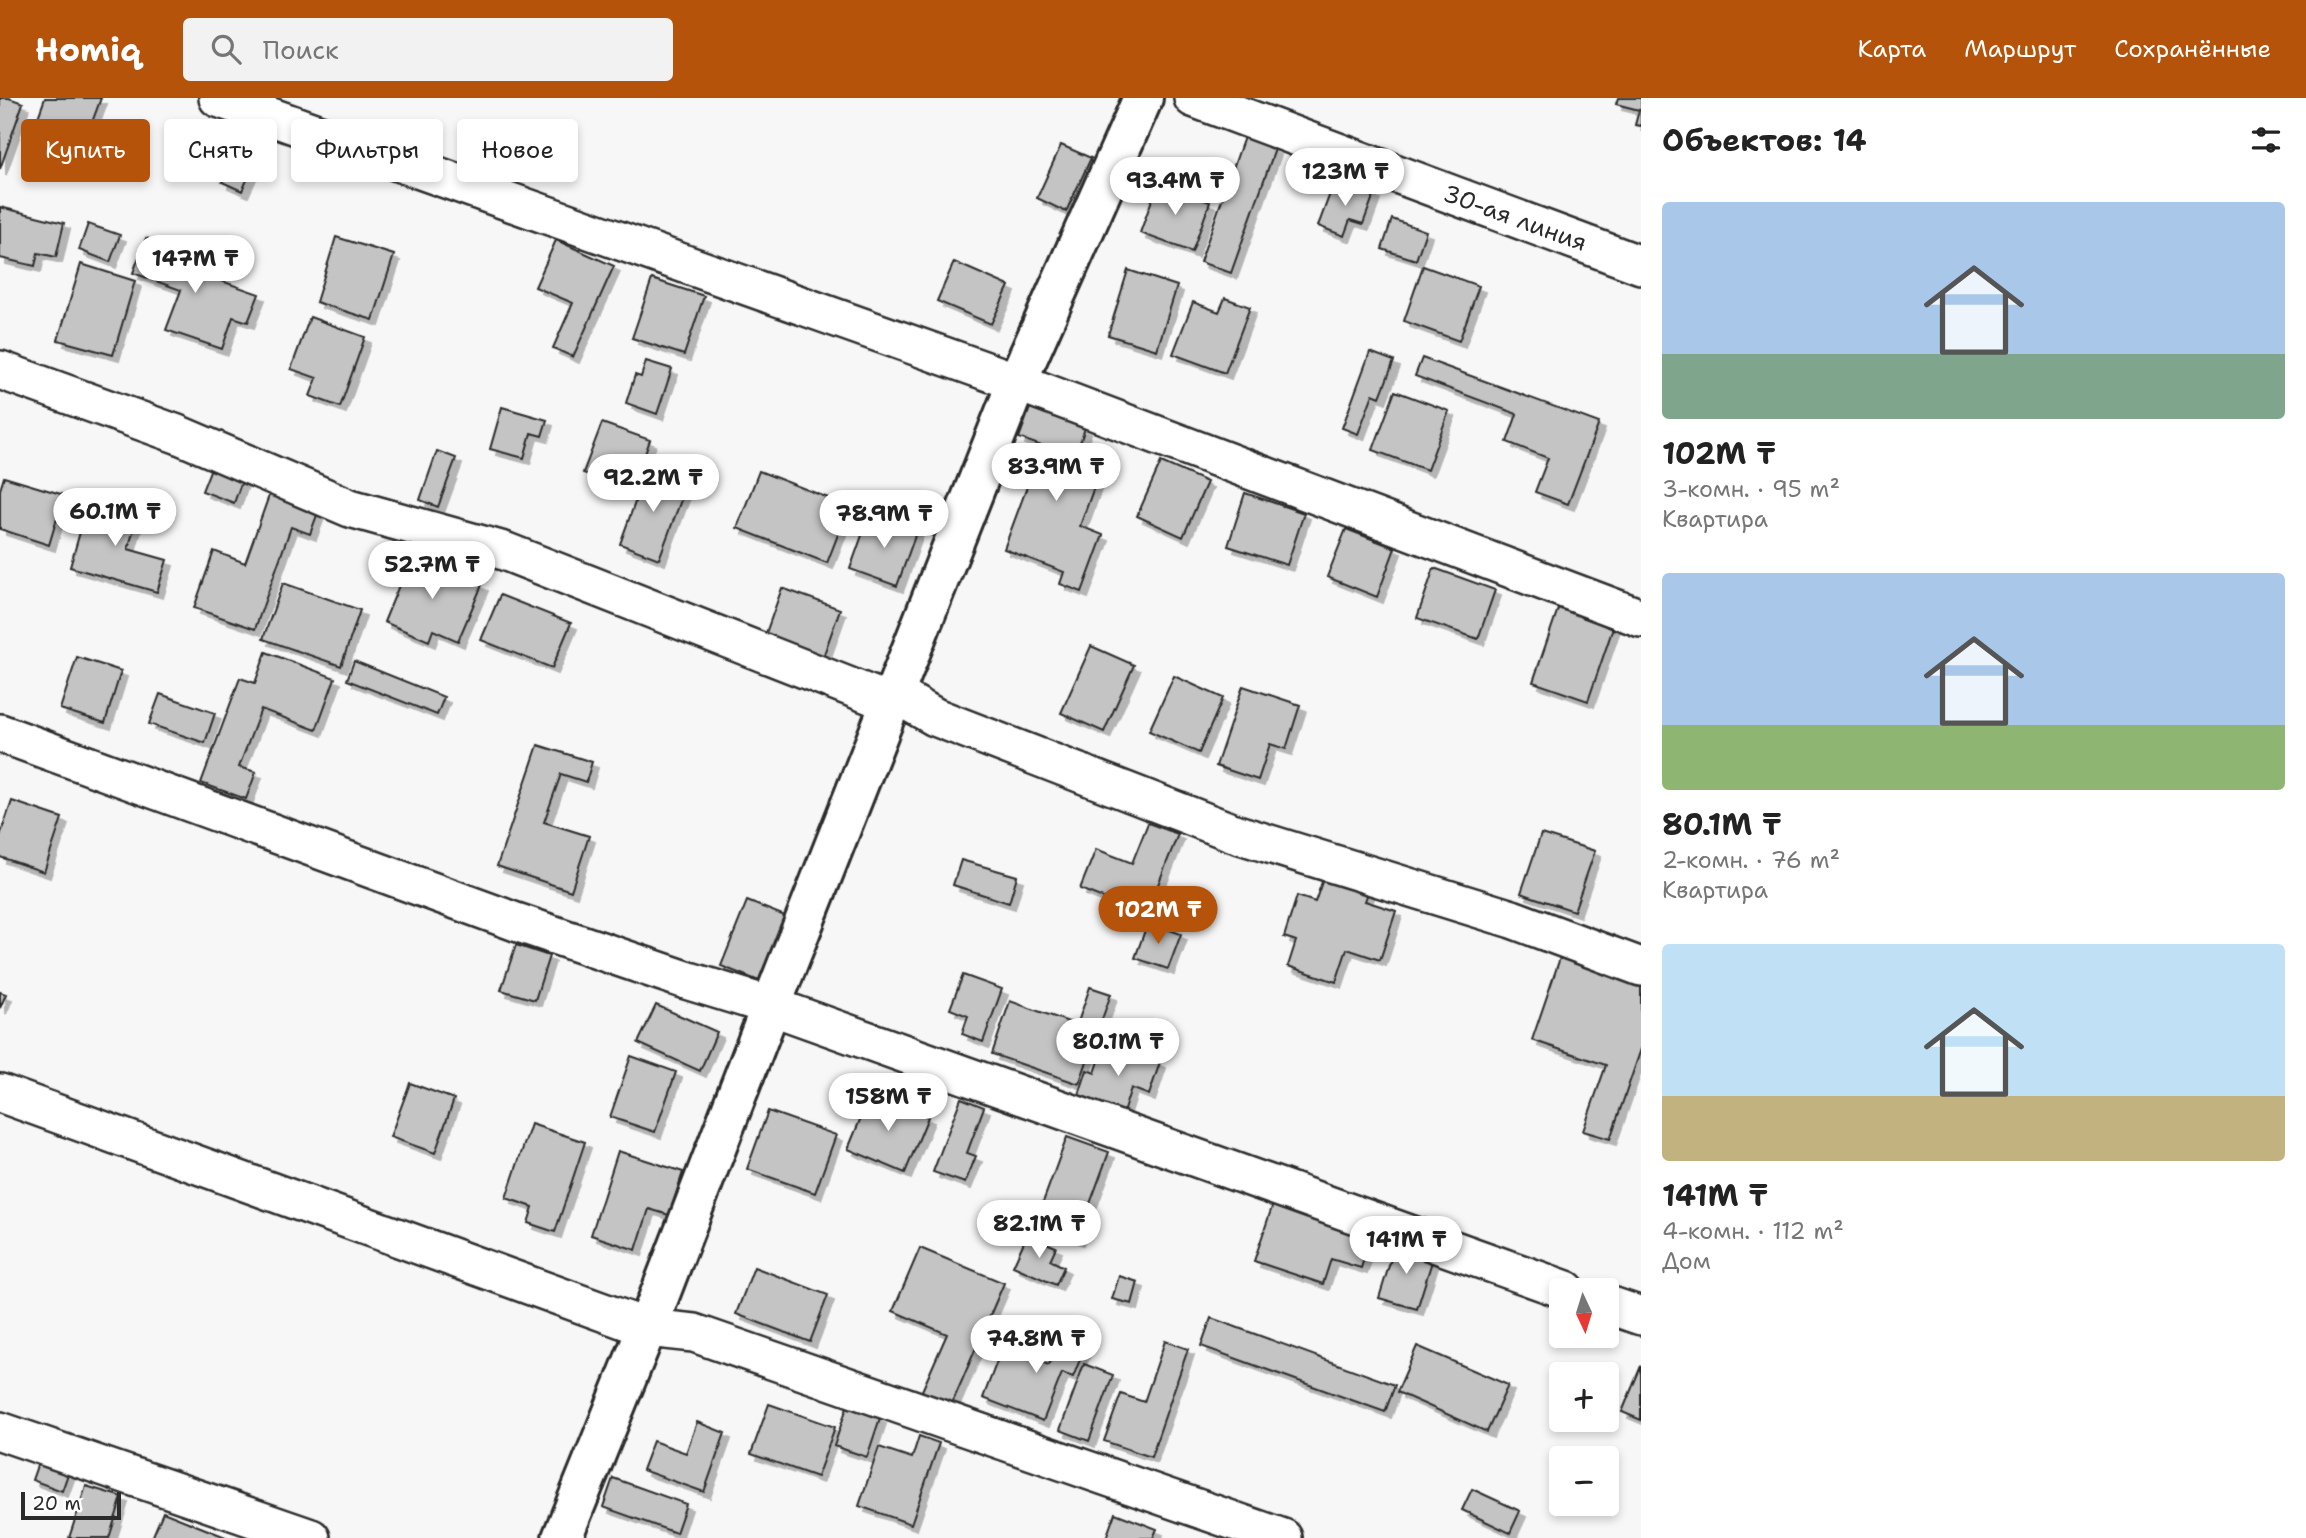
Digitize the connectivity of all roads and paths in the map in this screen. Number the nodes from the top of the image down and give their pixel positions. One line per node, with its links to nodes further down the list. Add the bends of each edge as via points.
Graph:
1 (218, 98): 6 (street)
2 (1143, 98): 6 (street)
3 (1193, 98): 4 (street, 30-ая линия)
4 (1641, 265)
5 (0, 370): 8 (street, via 177,434 351,508 503,551)
6 (1017, 382): 7 (street); 8 (street)
7 (1641, 618)
8 (893, 698): 10 (street, via 1234,833 1512,919); 11 (street)
9 (0, 733): 11 (street, via 516,922)
10 (1641, 967)
11 (771, 1006): 13 (street); 16 (street)
12 (0, 1093): 16 (street)
13 (1549, 1284)
14 (1619, 1308): 15 (street)
15 (1641, 1316)
16 (647, 1328): 19 (street); 20 (street, via 694,1333)
17 (0, 1431): 18 (street)
18 (311, 1538)
19 (562, 1538)
20 (1283, 1538)

